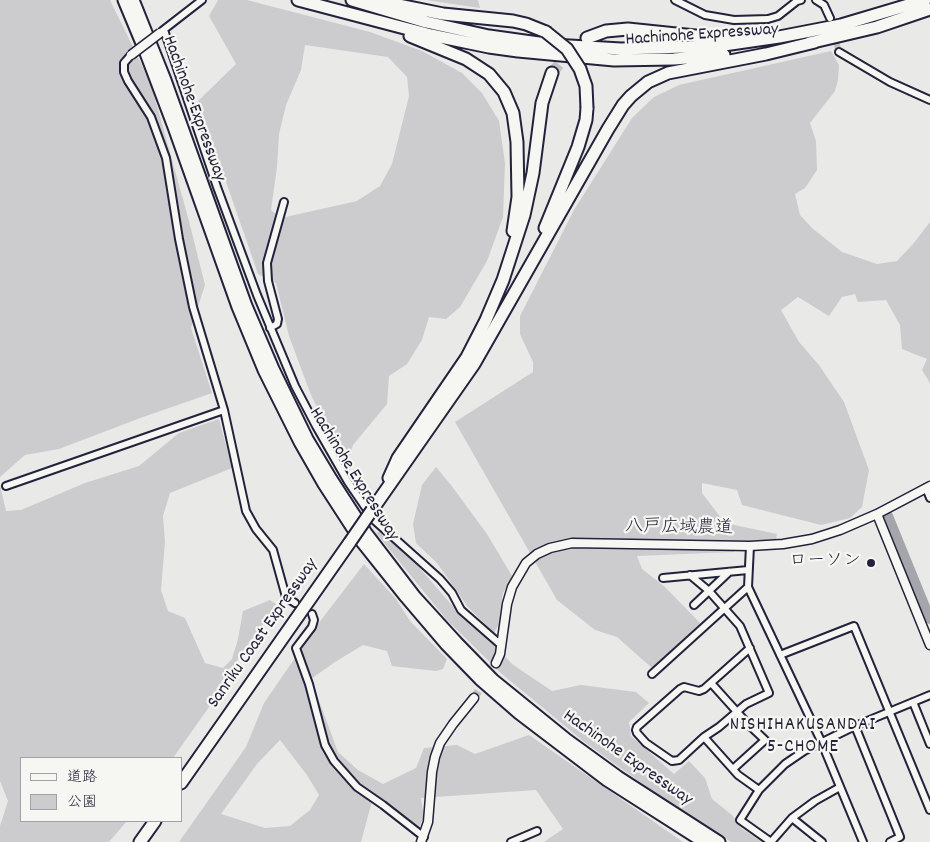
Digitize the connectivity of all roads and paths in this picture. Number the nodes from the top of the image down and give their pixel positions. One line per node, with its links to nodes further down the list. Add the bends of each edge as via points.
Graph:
1 (124, 0): 70 (highway, Hachinohe Expressway, via 264,370 300,442 359,538 446,644 480,679 607,780)
2 (133, 0): 71 (highway, Hachinohe Expressway, via 272,369 308,439 366,534 415,597 493,680 618,777)
3 (202, 0): 14 (street)
4 (298, 0): 11 (highway, Hachinohe Expressway)
5 (352, 0): 15 (highway, Hachinohe Expressway, via 459,30 562,46 686,48)
6 (374, 0): 24 (highway, bridge, via 444,14 526,24 546,32 567,49 580,69 586,86 587,108 582,134 536,248)
7 (675, 0): 8 (street, via 705,15 759,20 778,16)
8 (801, 0)
9 (816, 0): 13 (street, via 824,5)
10 (925, 0): 15 (highway, Hachinohe Expressway)
11 (328, 8): 17 (highway, Hachinohe Expressway, via 489,47 585,58 704,57); 23 (highway, via 453,52 489,74 504,92 516,127 518,197 508,257)
12 (930, 9): 17 (highway, Hachinohe Expressway)
13 (830, 18)
14 (162, 31): 19 (street, bridge); 25 (street)
15 (809, 32): 16 (highway, via 722,38 628,29 606,31)
16 (587, 38)
17 (815, 42): 24 (highway, via 668,73 639,88 616,115)
18 (838, 52): 21 (street, via 890,82)
19 (131, 54): 26 (street, via 124,63 124,72 151,117 162,145 193,307)
20 (552, 73): 23 (highway, via 542,103 524,215)
21 (930, 100)
22 (284, 202): 25 (street, via 267,264 278,319 277,324)
23 (495, 298): 30 (highway, via 477,340 398,458)
24 (505, 311): 30 (highway, via 474,364)
25 (270, 328): 43 (street, via 316,426 364,507 379,526 440,579 467,616)
26 (224, 410): 27 (street); 39 (street, via 246,512 273,550 286,597)
27 (6, 486)
28 (928, 487): 29 (street); 31 (street, 八戸広域農道)
29 (930, 498)
30 (374, 507): 60 (highway, Sanriku Coast Expressway, bridge)
31 (877, 514): 32 (street, 八戸広域農道, via 812,538); 44 (street)
32 (750, 546): 33 (street); 43 (street, 八戸広域農道, via 572,543 550,548 526,563 512,587)
33 (748, 570): 34 (street); 37 (street)
34 (729, 572): 35 (street); 38 (street)
35 (690, 576): 36 (street); 38 (street)
36 (663, 578)
37 (748, 587): 41 (street); 46 (street)
38 (709, 591): 40 (street); 41 (street)
39 (295, 603)
40 (694, 605)
41 (724, 608): 45 (street, via 740,626); 48 (street)
42 (312, 614): 67 (street, via 312,627 296,648 325,745 334,761 357,787)
43 (501, 645): 47 (street, 八戸広域農道)
44 (930, 645)
45 (750, 648): 49 (street); 53 (street, via 769,693)
46 (780, 655): 54 (street, via 854,626); 57 (street)
47 (496, 663)
48 (652, 674)
49 (711, 683): 53 (street); 56 (street, via 699,690 680,689 636,730 646,743 672,761 679,760)
50 (930, 695): 52 (street)
51 (474, 698): 67 (street, via 440,743 435,757)
52 (913, 702): 54 (street); 58 (street)
53 (737, 711): 56 (street); 59 (street, via 765,740)
54 (889, 712): 55 (street); 63 (street)
55 (854, 726): 57 (street); 74 (street, via 900,837)
56 (704, 737): 59 (street)
57 (821, 741): 61 (street); 62 (street, via 793,758)
58 (930, 744)
59 (733, 769): 62 (street)
60 (182, 782)
61 (840, 787): 64 (street); 73 (street)
62 (759, 790): 64 (street, via 740,820 771,842)
63 (930, 810)
64 (792, 818): 72 (street)
65 (154, 822): 68 (highway)
66 (537, 831): 69 (street)
67 (425, 840)
68 (140, 842)
69 (511, 842)
70 (704, 842)
71 (719, 842)
72 (822, 842)
73 (863, 842)
74 (890, 842)

